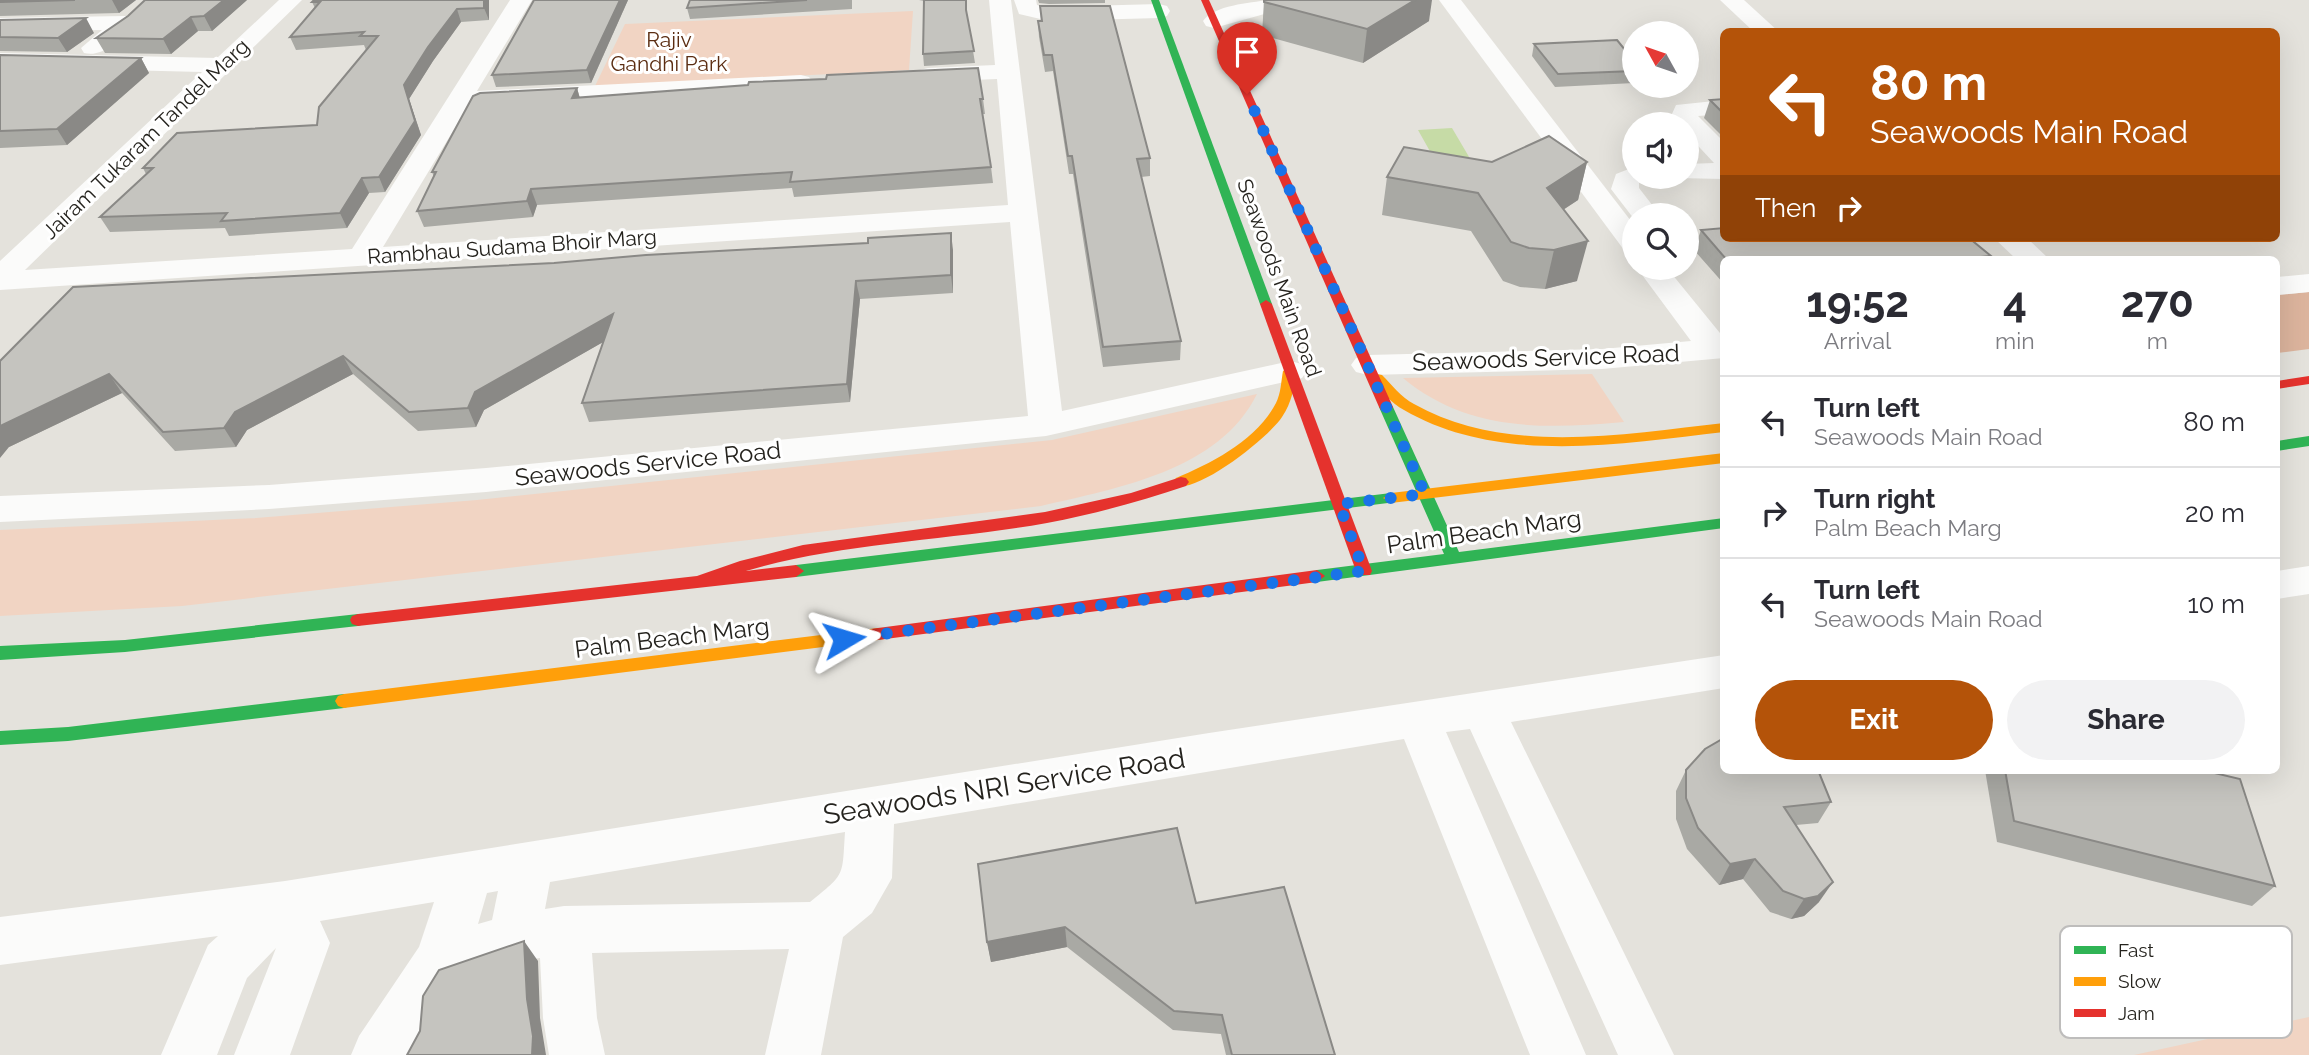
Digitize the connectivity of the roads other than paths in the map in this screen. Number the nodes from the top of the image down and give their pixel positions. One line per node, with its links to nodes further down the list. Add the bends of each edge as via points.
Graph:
1 (291, 0): 17 (street, Jairam Tukaram Tandel Marg)
2 (521, 0): 21 (street)
3 (1000, 0): 18 (street)
4 (1025, 0): 9 (street, via 1027,9 1049,14)
5 (1205, 0): 11 (main road, Seawoods Main Road)
6 (1367, 0): 11 (street, via 1252,6)
7 (1450, 0): 23 (street)
8 (1731, 0): 14 (street)
9 (1157, 5): 43 (main road, Seawoods Main Road)
10 (144, 8): 12 (street)
11 (1214, 20): 42 (main road, Seawoods Main Road)
12 (126, 23): 13 (street); 16 (street)
13 (0, 24)
14 (1763, 28)
15 (0, 60): 16 (street)
16 (74, 61): 17 (street)
17 (224, 65): 35 (street, Jairam Tukaram Tandel Marg)
18 (1008, 71): 19 (street); 30 (street)
19 (898, 77)
20 (830, 80): 21 (street)
21 (461, 99): 34 (street)
22 (1720, 107): 24 (street, via 1685,110 1684,116)
23 (1555, 139): 25 (street, via 1555,153); 31 (street)
24 (1720, 154)
25 (1536, 163)
26 (1720, 171): 27 (street)
27 (1699, 172)
28 (1626, 189): 29 (street)
29 (1637, 203)
30 (1023, 213): 34 (street, Rambhau Sudama Bhoir Marg); 46 (street)
31 (1622, 228)
32 (2014, 242): 33 (street)
33 (2030, 256)
34 (362, 257): 35 (street, Rambhau Sudama Bhoir Marg)
35 (0, 280)
36 (1662, 280): 41 (street)
37 (1694, 280): 40 (street)
38 (2309, 283): 39 (street)
39 (2280, 286)
40 (1720, 313)
41 (1719, 349): 42 (street, Seawoods Service Road, via 1602,359)
42 (1368, 365): 47 (main road, via 1403,403 1450,426 1477,432 1562,440); 51 (main road, Seawoods Main Road)
43 (1290, 371): 46 (street, Seawoods Service Road); 52 (main road, Seawoods Main Road); 58 (main road, via 1281,409 1250,442 1204,471 1148,494 1043,520 818,548)
44 (2309, 380): 45 (main road)
45 (2280, 385)
46 (1046, 425): 53 (street, Seawoods Service Road, via 269,498)
47 (1720, 427)
48 (2309, 441): 49 (main road)
49 (2280, 446)
50 (1720, 457): 51 (main road, Palm Beach Marg)
51 (1425, 494): 52 (main road, Palm Beach Marg); 55 (main road, Seawoods Main Road)
52 (1339, 504): 56 (main road, Seawoods Main Road); 58 (main road, Palm Beach Marg)
53 (0, 509)
54 (1720, 524): 55 (main road, Palm Beach Marg)
55 (1454, 559): 56 (main road, Palm Beach Marg)
56 (1364, 571): 64 (main road, Palm Beach Marg, via 682,660 68,734)
57 (2309, 580): 59 (street)
58 (686, 584): 60 (main road, Palm Beach Marg, via 125,646)
59 (2280, 585)
60 (0, 653)
61 (1720, 672): 62 (street, Seawoods NRI Service Road)
62 (1483, 709): 63 (street, Seawoods NRI Service Road); 79 (street)
63 (1418, 719): 65 (street, Seawoods NRI Service Road); 78 (street)
64 (0, 738)
65 (871, 808): 66 (street, Seawoods NRI Service Road); 69 (street, via 867,878 854,897)
66 (529, 864): 67 (street, Seawoods NRI Service Road); 70 (street)
67 (468, 874): 68 (street, Seawoods NRI Service Road); 72 (street)
68 (285, 904): 71 (street, Seawoods NRI Service Road); 73 (street, via 227,962); 74 (street, via 304,943)
69 (820, 925): 70 (street); 77 (street)
70 (539, 934): 72 (street); 76 (street, via 570,1018)
71 (0, 941)
72 (441, 959): 75 (street)
73 (188, 1055)
74 (262, 1055)
75 (380, 1055)
76 (577, 1055)
77 (793, 1055)
78 (1558, 1055)
79 (1646, 1055)

